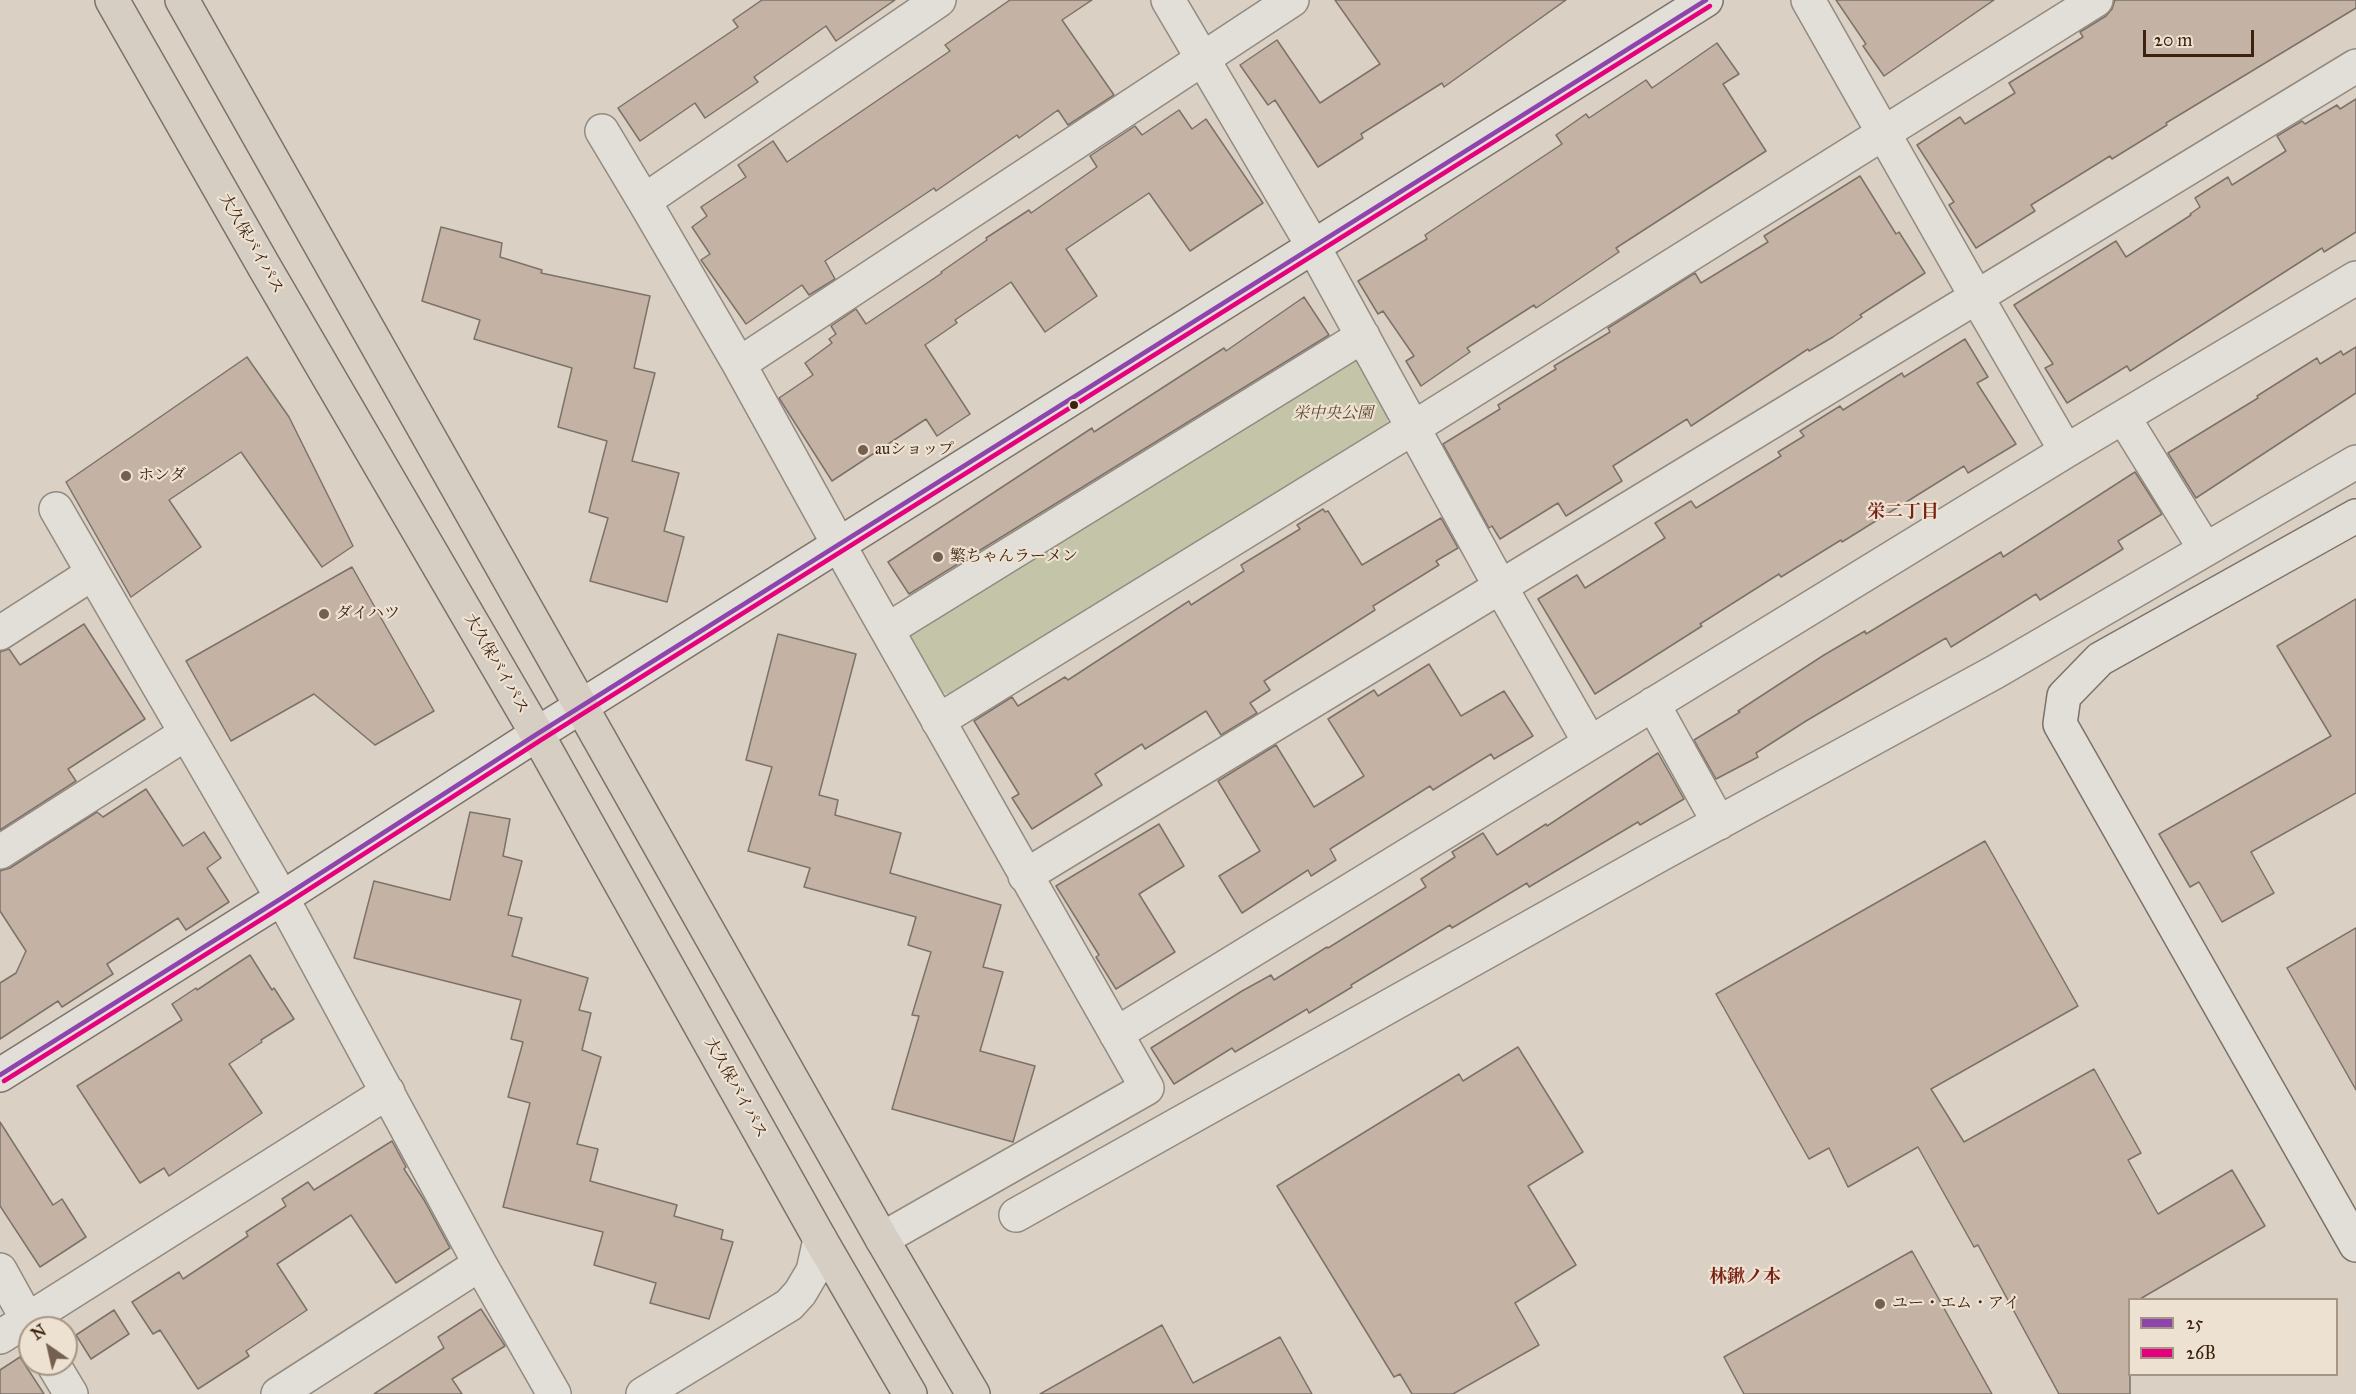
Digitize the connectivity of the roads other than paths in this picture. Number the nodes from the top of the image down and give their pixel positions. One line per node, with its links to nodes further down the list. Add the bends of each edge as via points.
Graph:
1 (112, 0): 35 (highway, 大久保バイパス)
2 (182, 0): 32 (highway)
3 (939, 0): 13 (street)
4 (1168, 0): 9 (street)
5 (1292, 0): 9 (street)
6 (1706, 0): 14 (street)
7 (1808, 0): 12 (street)
8 (2096, 0): 12 (street)
9 (1202, 59): 14 (street); 18 (street)
10 (2356, 66): 16 (street)
11 (602, 131): 13 (street)
12 (1883, 132): 16 (street); 20 (street)
13 (644, 201): 18 (street)
14 (1313, 246): 17 (street); 25 (street)
15 (2356, 278): 19 (street)
16 (1976, 297): 21 (street); 28 (street)
17 (1363, 336): 20 (street); 29 (street)
18 (739, 364): 25 (street)
19 (2124, 418): 21 (street); 26 (street)
20 (1413, 428): 28 (street); 33 (street)
21 (2066, 451): 31 (street)
22 (2356, 462): 26 (street)
23 (56, 509): 27 (street)
24 (2356, 516): 47 (street, via 2100,659 2064,696 2060,724)
25 (839, 546): 29 (street); 32 (street)
26 (2205, 549): 37 (street, via 1995,672)
27 (93, 573): 30 (street); 34 (street)
28 (1500, 586): 36 (street); 39 (street)
29 (887, 630): 33 (street)
30 (0, 633)
31 (1653, 704): 36 (street); 37 (street)
32 (581, 706): 35 (street); 46 (highway)
33 (938, 721): 39 (street)
34 (185, 734): 38 (street); 40 (street)
35 (537, 734): 40 (street); 45 (highway, 大久保バイパス)
36 (1590, 743): 41 (street)
37 (1719, 823): 44 (street)
38 (0, 852)
39 (1025, 876): 41 (street)
40 (282, 898): 42 (street); 43 (street)
41 (1116, 1034): 46 (street, via 1146,1088)
42 (0, 1075)
43 (388, 1092): 48 (street); 51 (street)
44 (1016, 1215)
45 (820, 1239): 58 (street, via 813,1271 789,1305); 59 (highway, 大久保バイパス)
46 (882, 1239): 60 (highway)
47 (2356, 1245)
48 (480, 1264): 56 (street); 57 (street)
49 (0, 1270): 50 (street)
50 (26, 1316)
51 (42, 1316)
52 (18, 1329): 53 (street)
53 (0, 1336)
54 (60, 1376): 55 (street)
55 (71, 1394)
56 (278, 1394)
57 (554, 1394)
58 (643, 1394)
59 (910, 1394)
60 (973, 1394)

